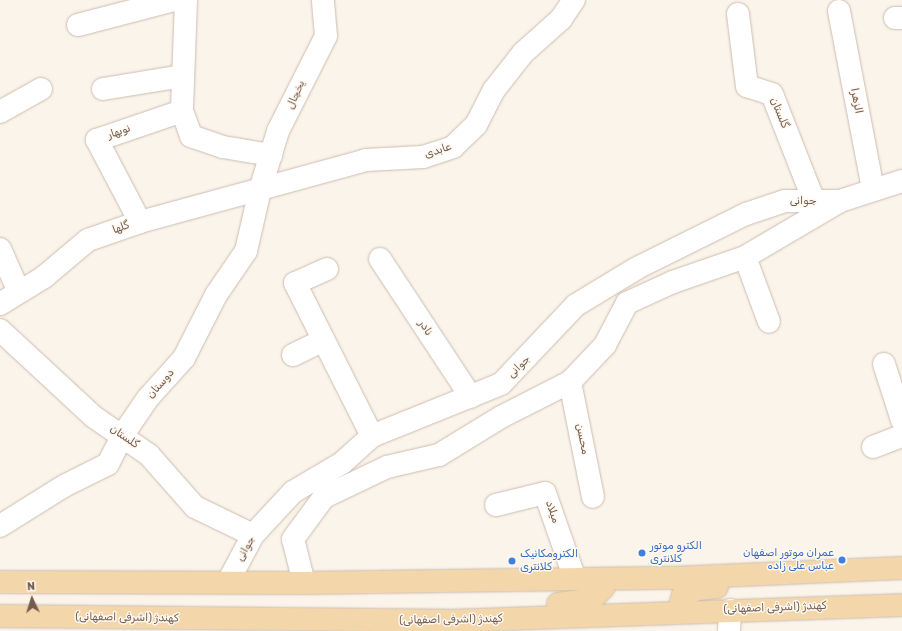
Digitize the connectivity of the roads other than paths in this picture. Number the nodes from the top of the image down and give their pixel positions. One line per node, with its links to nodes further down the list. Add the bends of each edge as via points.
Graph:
1 (174, 0): 7 (street)
2 (186, 0): 8 (street)
3 (322, 0): 13 (street, یخچال, via 326,36 278,131)
4 (574, 0): 15 (street, عابدی, via 561,20 523,53 494,90 476,125 453,147 423,157 366,160)
5 (839, 11): 16 (street, الزهرا)
6 (738, 14): 17 (street, گلستان, via 747,86 772,94)
7 (78, 25)
8 (182, 76): 10 (street); 11 (street)
9 (41, 89): 12 (street)
10 (103, 89)
11 (182, 111): 13 (street, via 190,136 223,147); 19 (street, نوبهار, via 97,140)
12 (0, 112)
13 (270, 156): 15 (street, یخچال)
14 (902, 181): 16 (street, جوانی)
15 (260, 190): 19 (street, گلها); 34 (street, دوستان, via 246,251 216,295 184,358 148,398)
16 (873, 190): 18 (street, جوانی)
17 (814, 201): 18 (street, جوانی); 32 (street, جوانی, via 785,201 746,214 637,268 576,305 501,384)
18 (840, 201): 21 (street, جوانی)
19 (140, 222): 24 (street, گلها, via 88,240 44,277)
20 (0, 249): 24 (street)
21 (745, 257): 26 (street); 31 (street, جوانی, via 673,282 627,303 605,345)
22 (380, 259): 32 (street, نادر)
23 (327, 270): 28 (street, via 294,282)
24 (19, 292): 25 (street, گلها)
25 (0, 304)
26 (769, 322)
27 (0, 330): 34 (street, گلستان, via 94,417)
28 (324, 340): 29 (street); 35 (street)
29 (293, 355)
30 (884, 364): 33 (street)
31 (570, 382): 38 (street, محسن); 48 (street, جوانی, via 501,417 439,455 387,466 324,497 293,539)
32 (471, 397): 35 (street, جوانی)
33 (902, 420)
34 (122, 436): 40 (street, دوستان, via 108,464 64,486); 41 (street, گلستان, via 149,455 195,507)
35 (372, 436): 41 (street, جوانی, via 342,463 293,492)
36 (902, 436): 37 (street)
37 (873, 447)
38 (593, 497)
39 (496, 505): 44 (street, میلاد, via 545,493)
40 (0, 526)
41 (253, 535): 47 (street, جوانی)
42 (902, 568): 43 (main road)
43 (786, 573): 45 (main road); 50 (main road, via 748,585 698,589 683,595 682,603)
44 (575, 579): 45 (main road); 48 (main road)
45 (600, 579): 53 (main road, via 603,588 592,599 526,607)
46 (0, 582): 47 (main road)
47 (228, 582): 48 (main road)
48 (304, 582)
49 (902, 604): 52 (main road, کهندژ (اشرفی اصفهانی))
50 (691, 611): 52 (main road, کهندژ (اشرفی اصفهانی)); 54 (main road, کهندژ (اشرفی اصفهانی))
51 (0, 616): 55 (main road, کهندژ (اشرفی اصفهانی))
52 (729, 620)
53 (460, 621): 54 (main road, کهندژ (اشرفی اصفهانی)); 56 (main road, کهندژ (اشرفی اصفهانی))
54 (546, 624)
55 (267, 625): 56 (main road, کهندژ (اشرفی اصفهانی))
56 (364, 626)

